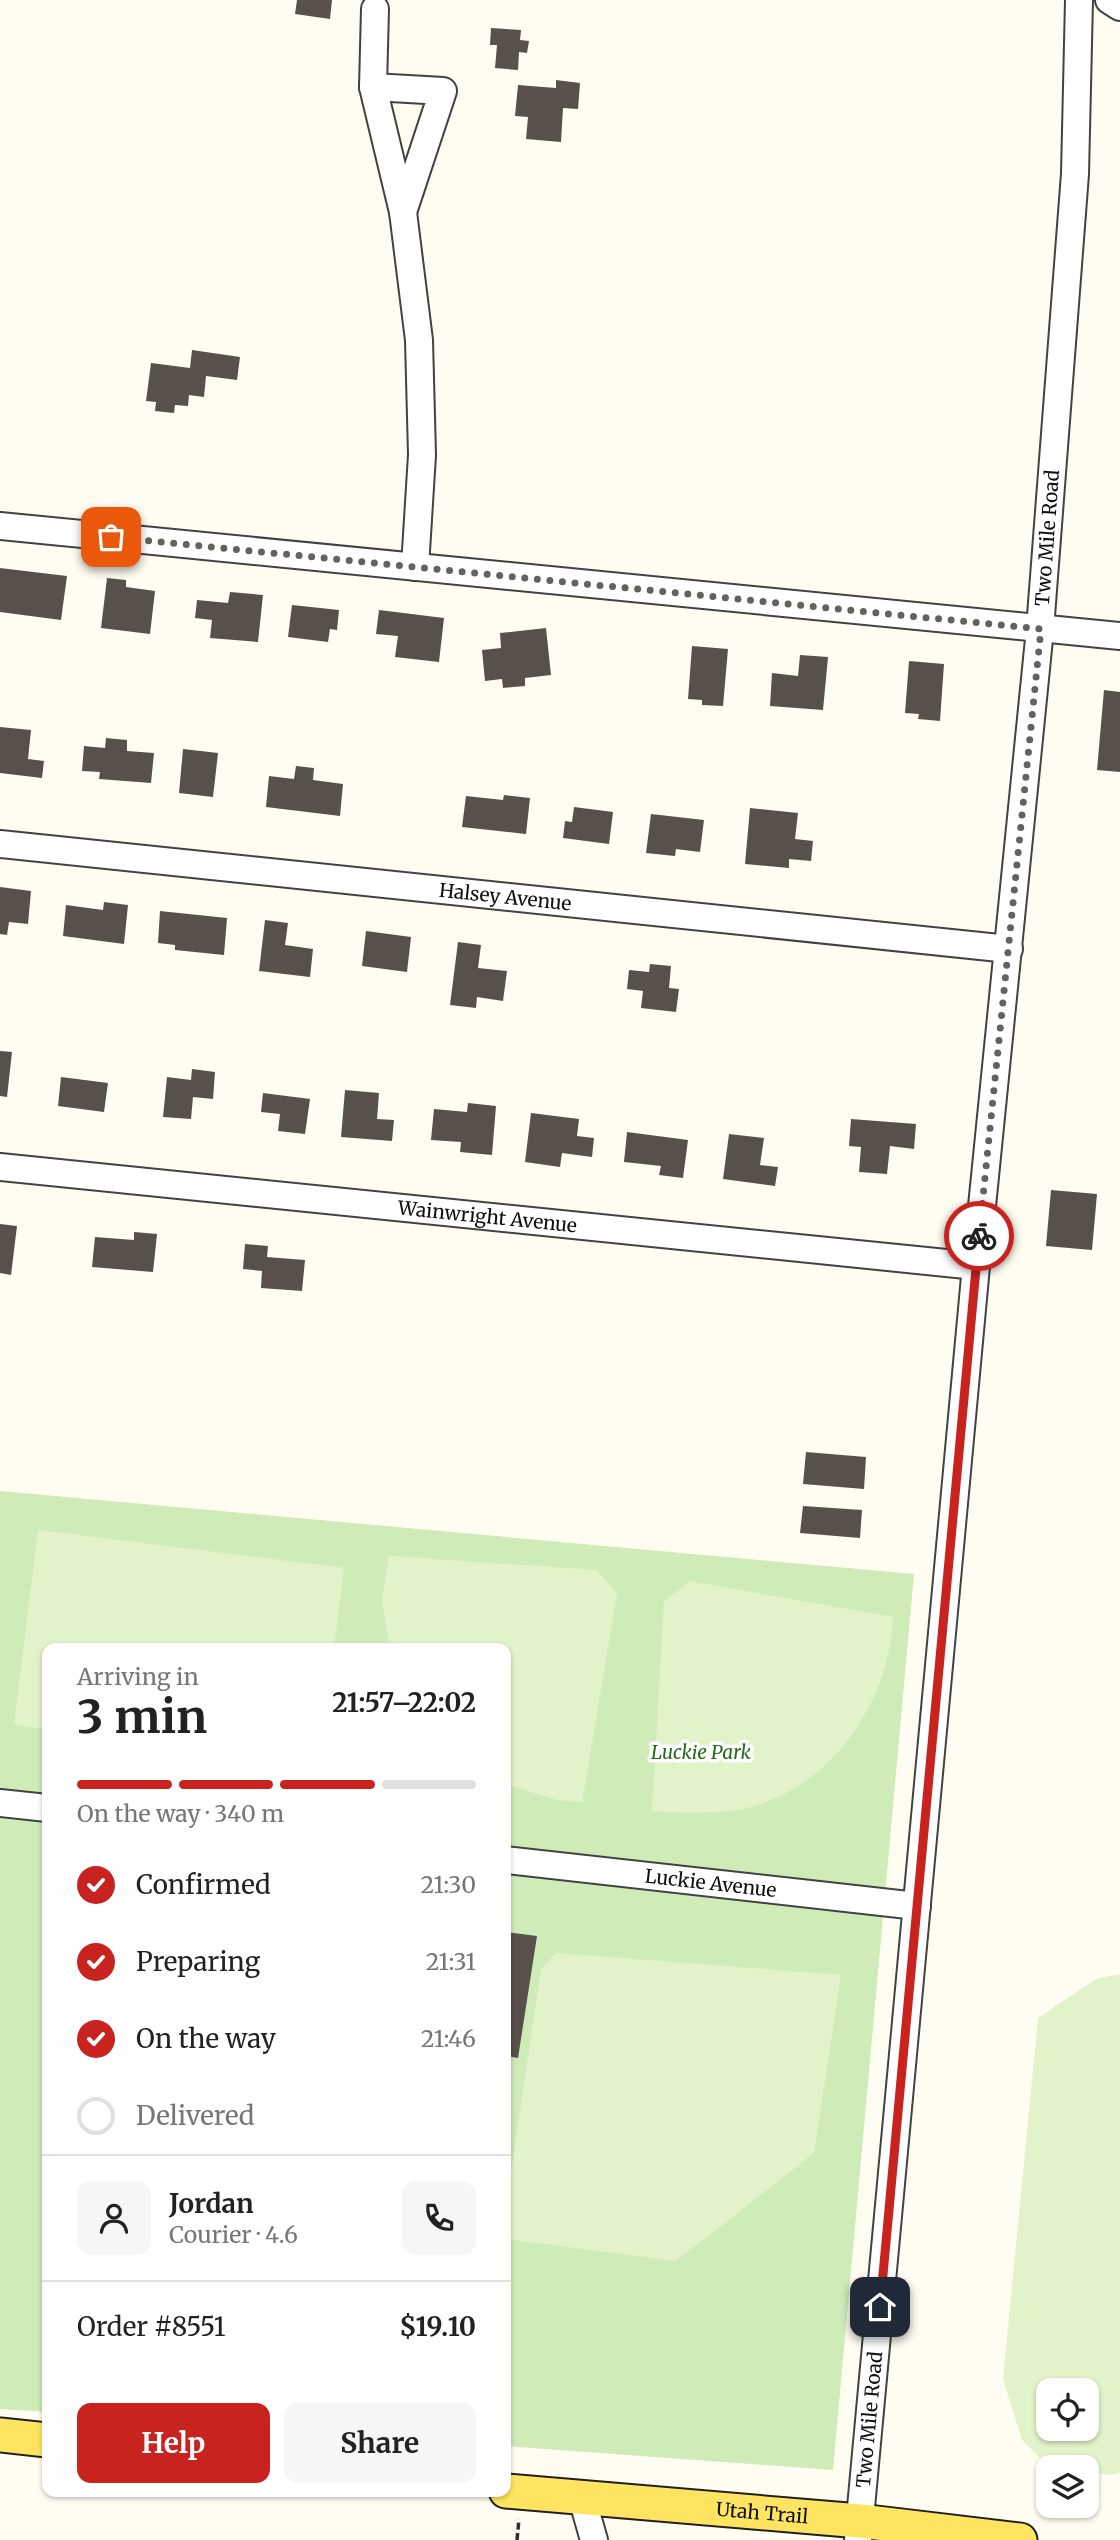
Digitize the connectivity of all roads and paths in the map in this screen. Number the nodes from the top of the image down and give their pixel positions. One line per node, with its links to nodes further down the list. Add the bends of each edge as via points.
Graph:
1 (1079, 0): 9 (street, Two Mile Road, via 1075,174)
2 (1109, 0): 3 (street)
3 (1120, 7)
4 (375, 9): 5 (street)
5 (373, 87): 6 (street); 6 (street, via 443,91)
6 (403, 212): 8 (street, via 419,340 422,455)
7 (0, 526): 8 (street)
8 (415, 567): 9 (street)
9 (1041, 629): 10 (street); 12 (street, Two Mile Road)
10 (1120, 636)
11 (0, 844): 12 (street, Halsey Avenue)
12 (1009, 949): 14 (street, Two Mile Road)
13 (0, 1167): 14 (street, Wainwright Avenue)
14 (976, 1266): 18 (street, Two Mile Road)
15 (0, 1803): 16 (street)
16 (42, 1807)
17 (511, 1861): 18 (street, Luckie Avenue)
18 (917, 1906): 23 (street, Two Mile Road)
19 (0, 2435): 20 (main road)
20 (42, 2439)
21 (511, 2491): 22 (main road, Utah Trail)
22 (582, 2498): 23 (main road, Utah Trail); 24 (street)
23 (859, 2530): 25 (main road, Utah Trail)
24 (594, 2540)
25 (1020, 2540)

